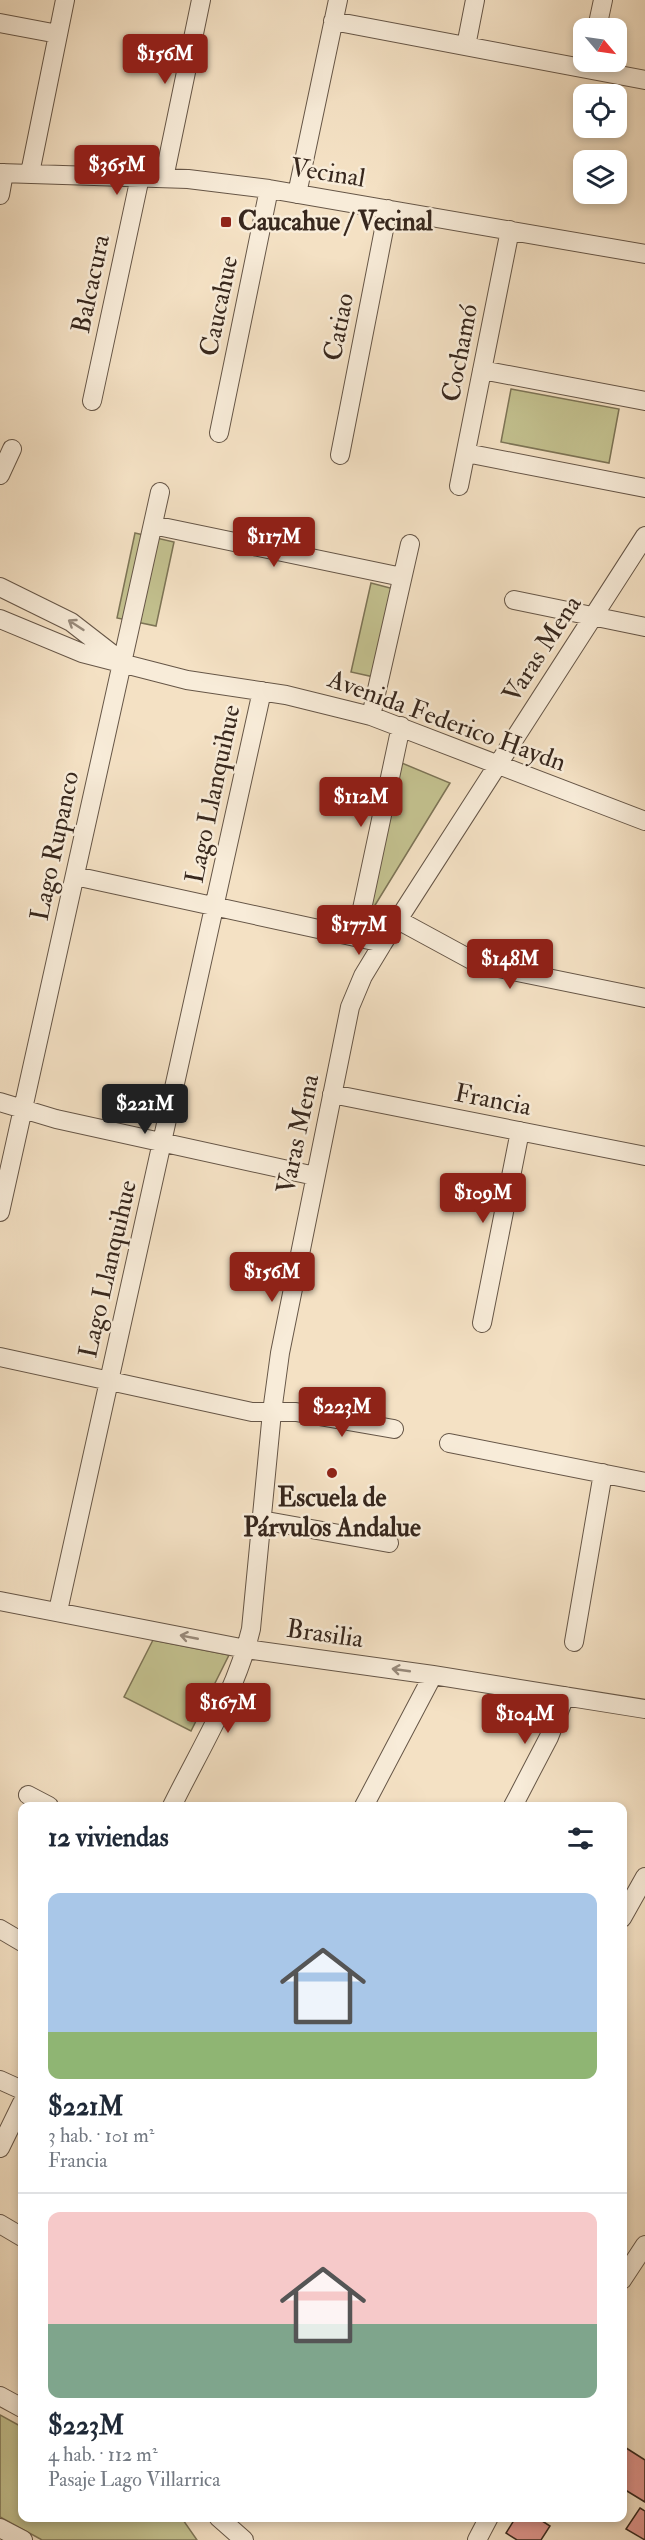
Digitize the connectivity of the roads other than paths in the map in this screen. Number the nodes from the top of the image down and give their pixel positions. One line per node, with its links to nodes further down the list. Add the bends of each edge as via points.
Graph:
1 (65, 0): 9 (street)
2 (201, 0): 17 (street)
3 (338, 0): 7 (street)
4 (475, 0): 10 (street)
5 (603, 0): 6 (street)
6 (599, 18)
7 (333, 21): 10 (street); 19 (street)
8 (0, 23): 9 (street)
9 (58, 34): 15 (street)
10 (466, 46): 11 (street)
11 (573, 62)
12 (616, 72): 13 (street)
13 (645, 80)
14 (2, 173): 15 (street, Vecinal); 20 (street)
15 (30, 173): 16 (street, Vecinal)
16 (140, 177): 17 (street, Vecinal); 25 (street, Balcacura)
17 (164, 178): 18 (street, Vecinal)
18 (269, 189): 19 (street, Vecinal); 27 (street, Caucahue)
19 (297, 194): 21 (street, Vecinal)
20 (0, 195)
21 (388, 209): 22 (street, Vecinal); 30 (street, Catiao)
22 (510, 230): 23 (street, Vecinal); 24 (street, Cochamó)
23 (645, 254)
24 (482, 370): 26 (street); 29 (street, Cochamó)
25 (92, 401)
26 (645, 401)
27 (219, 433)
28 (12, 449): 31 (street)
29 (466, 453): 32 (street, Cochamó); 33 (street)
30 (340, 454)
31 (0, 475)
32 (459, 486)
33 (645, 488)
34 (160, 492): 35 (street, Lago Rupanco)
35 (153, 525): 38 (street); 44 (street, Lago Rupanco)
36 (645, 536): 41 (street, Varas Mena)
37 (410, 544): 38 (street)
38 (402, 577): 46 (street)
39 (0, 587): 44 (street, Avenida Federico Haydn, one-way to 39, via 71,622)
40 (514, 600): 41 (street)
41 (593, 617): 43 (street); 48 (street, Varas Mena)
42 (0, 619): 44 (street, Avenida Federico Haydn, via 61,646)
43 (645, 627)
44 (122, 662): 45 (street, Avenida Federico Haydn, via 187,680); 50 (street, Lago Rupanco)
45 (262, 691): 46 (street, Avenida Federico Haydn); 51 (street, Lago Llanquihue)
46 (371, 716): 47 (street, Avenida Federico Haydn)
47 (400, 726): 48 (street, Avenida Federico Haydn); 53 (street)
48 (499, 764): 49 (street, Avenida Federico Haydn); 52 (street, Varas Mena)
49 (645, 821)
50 (75, 876): 51 (street); 58 (street, Lago Rupanco)
51 (214, 906): 53 (street); 60 (street, Lago Llanquihue)
52 (398, 920): 54 (street, Varas Mena); 55 (street, via 479,964)
53 (356, 937): 54 (street)
54 (383, 943): 56 (street, Varas Mena, via 350,1007)
55 (645, 998)
56 (332, 1094): 59 (street, Francia); 62 (street, Varas Mena)
57 (0, 1102): 58 (street)
58 (23, 1109): 60 (street); 63 (street, Lago Rupanco)
59 (520, 1131): 61 (street, Francia); 64 (street)
60 (162, 1142): 62 (street); 66 (street, Lago Llanquihue)
61 (645, 1156)
62 (315, 1176): 67 (street, Varas Mena)
63 (0, 1212)
64 (482, 1323)
65 (0, 1357): 66 (street)
66 (109, 1382): 67 (street, via 252,1412); 75 (street, Lago Llanquihue)
67 (272, 1412): 68 (street, via 296,1412); 72 (street, Varas Mena)
68 (394, 1428)
69 (449, 1443): 70 (street)
70 (603, 1473): 71 (street); 76 (street)
71 (645, 1482)
72 (261, 1520): 73 (street); 77 (street, Varas Mena)
73 (389, 1543)
74 (0, 1601): 75 (street, Brasilia)
75 (58, 1611): 77 (street, Brasilia, one-way to 75)
76 (574, 1642)
77 (246, 1649): 78 (street, Brasilia, one-way to 77); 83 (street, Varas Mena, via 237,1677)
78 (433, 1675): 79 (street, Brasilia); 84 (street)
79 (566, 1696): 80 (street, Brasilia); 85 (street)
80 (645, 1709)
81 (28, 1795): 82 (street)
82 (41, 1802)
83 (174, 1802)
84 (366, 1802)
85 (515, 1802)
86 (645, 1877): 87 (street)
87 (627, 1909)
88 (0, 1929): 89 (street)
89 (18, 1940)
90 (0, 2080): 91 (street)
91 (18, 2088)
92 (18, 2111): 93 (street)
93 (0, 2148)
94 (0, 2224): 95 (street)
95 (18, 2235)
96 (645, 2245): 97 (street)
97 (627, 2272)
98 (0, 2396): 99 (street)
99 (18, 2406)
100 (224, 2522): 104 (street)
101 (486, 2522): 105 (street)
102 (0, 2528): 103 (street)
103 (23, 2540)
104 (244, 2540)
105 (477, 2540)

